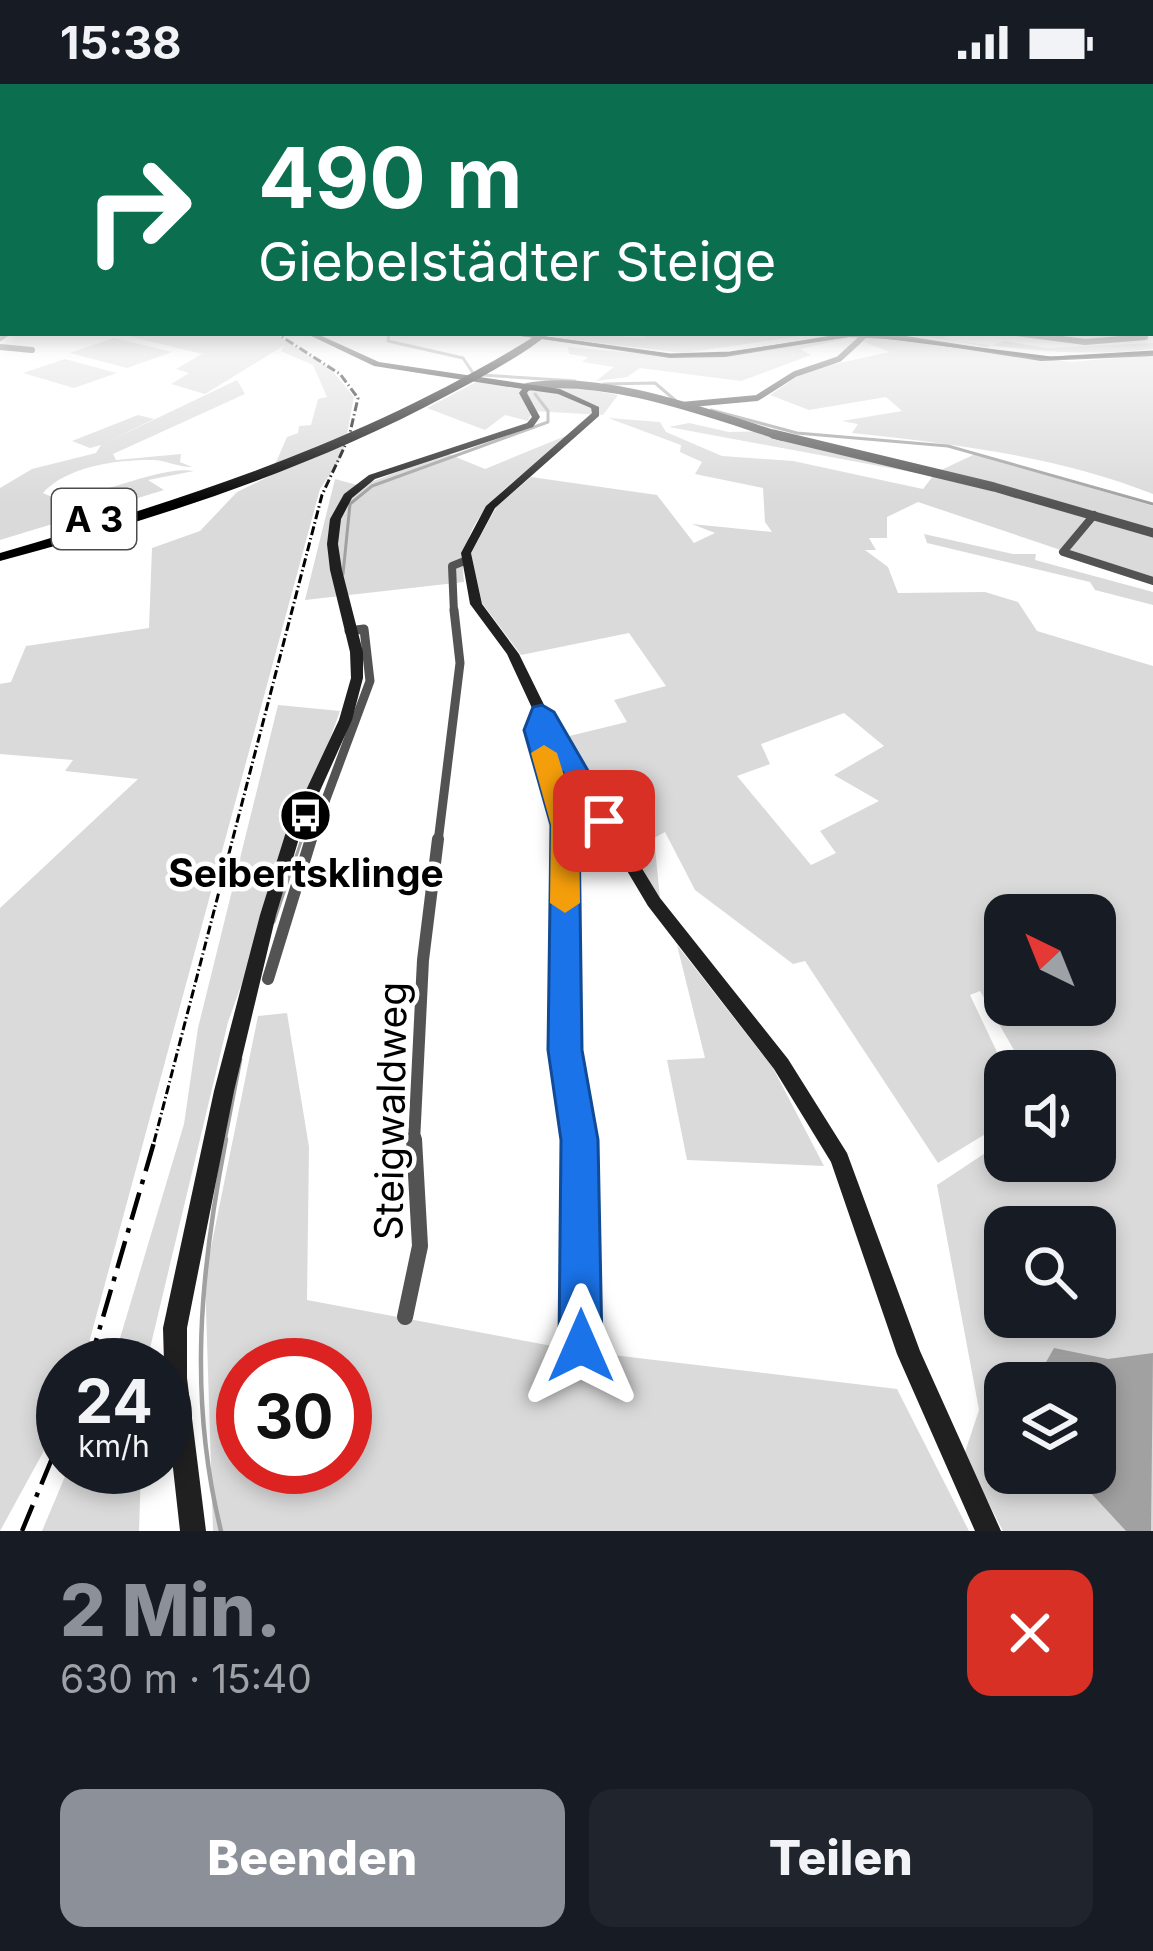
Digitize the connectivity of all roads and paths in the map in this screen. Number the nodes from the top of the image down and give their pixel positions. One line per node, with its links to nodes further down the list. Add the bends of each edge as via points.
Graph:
1 (407, 369): 5 (main road)
2 (470, 369): 7 (highway, A 3)
3 (483, 369): 7 (highway, A 3, via 411,409)
4 (811, 369): 6 (street, via 757,398)
5 (527, 387): 6 (street, via 553,382); 12 (main road, via 588,401 596,414 491,506); 15 (main road, via 536,417 524,429 405,464 343,497 333,572 354,630 357,675)
6 (681, 405): 8 (street)
7 (193, 492): 10 (highway, A 3); 11 (highway, A 3)
8 (1094, 515): 9 (street); 13 (street, via 1063,552)
9 (1153, 533)
10 (0, 548)
11 (0, 557)
12 (466, 560): 14 (main road, via 476,604); 17 (street, Steigwaldweg, via 454,563 449,580 460,663 423,960 413,1118 420,1246)
13 (1153, 580)
14 (542, 712): 18 (street, via 537,730 565,825 565,1050 580,1140); 20 (main road, via 654,902 781,1064 840,1159 909,1354)
15 (313, 804): 16 (street); 19 (main road, via 238,1014 175,1328)
16 (268, 980)
17 (405, 1317)
18 (581, 1346)
19 (193, 1531)
20 (988, 1531)

